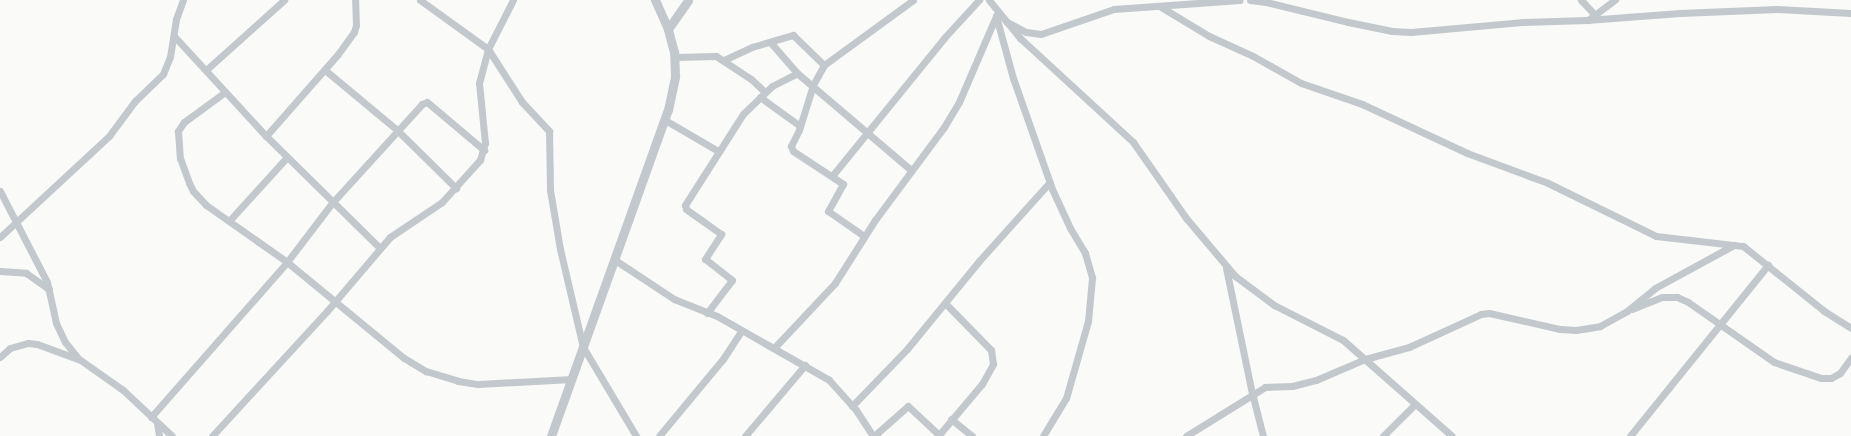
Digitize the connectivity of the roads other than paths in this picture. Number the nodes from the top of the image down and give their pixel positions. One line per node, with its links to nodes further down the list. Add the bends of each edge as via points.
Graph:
1 (183, 0): 22 (street)
2 (284, 0): 28 (street)
3 (355, 0): 29 (street, via 354,32)
4 (420, 0): 24 (street)
5 (513, 0): 24 (street)
6 (655, 0): 21 (street)
7 (688, 0): 21 (street)
8 (913, 0): 27 (street)
9 (979, 0): 37 (street)
10 (988, 0): 17 (street)
11 (1240, 0): 15 (street)
12 (1250, 0): 19 (street, via 1400,31)
13 (1581, 0): 18 (street)
14 (1615, 0): 18 (street)
15 (1161, 7): 20 (street, via 1104,11 1041,34 1026,32); 52 (street, via 1301,82 1389,115 1491,163 1548,183 1656,236)
16 (1851, 13): 19 (street, via 1777,9)
17 (997, 14): 20 (street); 42 (street, via 958,102 944,127); 44 (street, via 1013,78)
18 (1595, 15): 19 (street)
19 (1588, 20)
20 (1007, 22): 56 (street, via 1020,38 1133,142 1186,218)
21 (668, 29): 25 (street)
22 (174, 36): 28 (street); 48 (street, via 170,57 158,80 135,101 109,136)
23 (772, 43): 26 (street, via 752,47); 27 (street, via 795,36); 30 (street)
24 (488, 49): 39 (street, via 479,83); 67 (street, via 517,95 550,136 550,190 560,250)
25 (675, 58): 26 (street, via 712,54); 34 (street)
26 (724, 60): 33 (street)
27 (824, 65): 31 (street)
28 (206, 70): 32 (street)
29 (325, 70): 36 (street); 38 (street)
30 (796, 73): 31 (street); 33 (street, via 774,84)
31 (813, 85): 35 (street); 37 (street)
32 (225, 92): 38 (street); 49 (street, via 184,122 178,138 180,158 193,191)
33 (762, 95): 35 (street); 40 (street, via 738,120)
34 (665, 120): 40 (street); 54 (street)
35 (800, 126): 43 (street, via 792,149)
36 (398, 130): 39 (street, via 426,102); 45 (street); 47 (street)
37 (866, 131): 42 (street); 43 (street)
38 (266, 136): 41 (street)
39 (484, 150): 45 (street, via 480,160)
40 (718, 151): 63 (street, via 684,206 721,234 705,259 732,280)
41 (287, 157): 47 (street); 49 (street)
42 (911, 170): 50 (street)
43 (832, 176): 50 (street, via 843,185 828,211)
44 (1050, 182): 61 (street, via 979,261); 90 (street, via 1085,253 1092,278 1088,321 1066,398)
45 (456, 188): 53 (street)
46 (0, 191): 48 (street)
47 (332, 202): 53 (street); 55 (street)
48 (15, 221): 51 (street); 59 (street)
49 (229, 221): 55 (street)
50 (864, 236): 68 (street, via 829,290)
51 (0, 237)
52 (1735, 244): 57 (street, via 1750,250); 62 (street, via 1655,288)
53 (380, 248): 60 (street)
54 (615, 260): 63 (street, via 674,299); 67 (street)
55 (286, 262): 60 (street); 79 (street)
56 (1226, 265): 70 (street, via 1235,276 1266,299 1337,336); 75 (street)
57 (1768, 265): 64 (street); 65 (street, via 1824,311)
58 (0, 271): 59 (street, via 26,273)
59 (50, 290): 72 (street, via 59,331)
60 (335, 302): 74 (street, via 404,358 426,371 478,384); 83 (street)
61 (946, 304): 77 (street); 78 (street, via 991,350 993,356 986,378)
62 (1627, 311): 64 (street, via 1669,296 1688,302); 70 (street, via 1600,326 1576,330 1482,314 1409,347)
63 (707, 313): 66 (street)
64 (1721, 324): 71 (street, via 1774,362 1814,376 1836,376); 95 (street)
65 (1851, 328)
66 (741, 331): 68 (street); 86 (street, via 723,360)
67 (583, 347): 74 (street); 85 (street)
68 (774, 348): 73 (street)
69 (0, 357): 72 (street, via 10,348 28,343)
70 (1365, 358): 75 (street, via 1302,385 1265,387); 76 (street)
71 (1851, 358)
72 (79, 359): 79 (street, via 123,390)
73 (805, 364): 77 (street, via 829,380); 87 (street)
74 (572, 379): 84 (street)
75 (1252, 393): 91 (street); 92 (street)
76 (1416, 404): 93 (street); 94 (street)
77 (852, 406): 88 (street)
78 (951, 419): 81 (street); 89 (street)
79 (154, 420): 80 (street); 82 (street)
80 (157, 434)
81 (938, 435): 88 (street, via 908,406)
82 (172, 436)
83 (212, 436)
84 (551, 436)
85 (636, 436)
86 (659, 436)
87 (744, 436)
88 (874, 436)
89 (972, 436)
90 (1043, 436)
91 (1186, 436)
92 (1263, 436)
93 (1383, 436)
94 (1452, 436)
95 (1630, 436)

